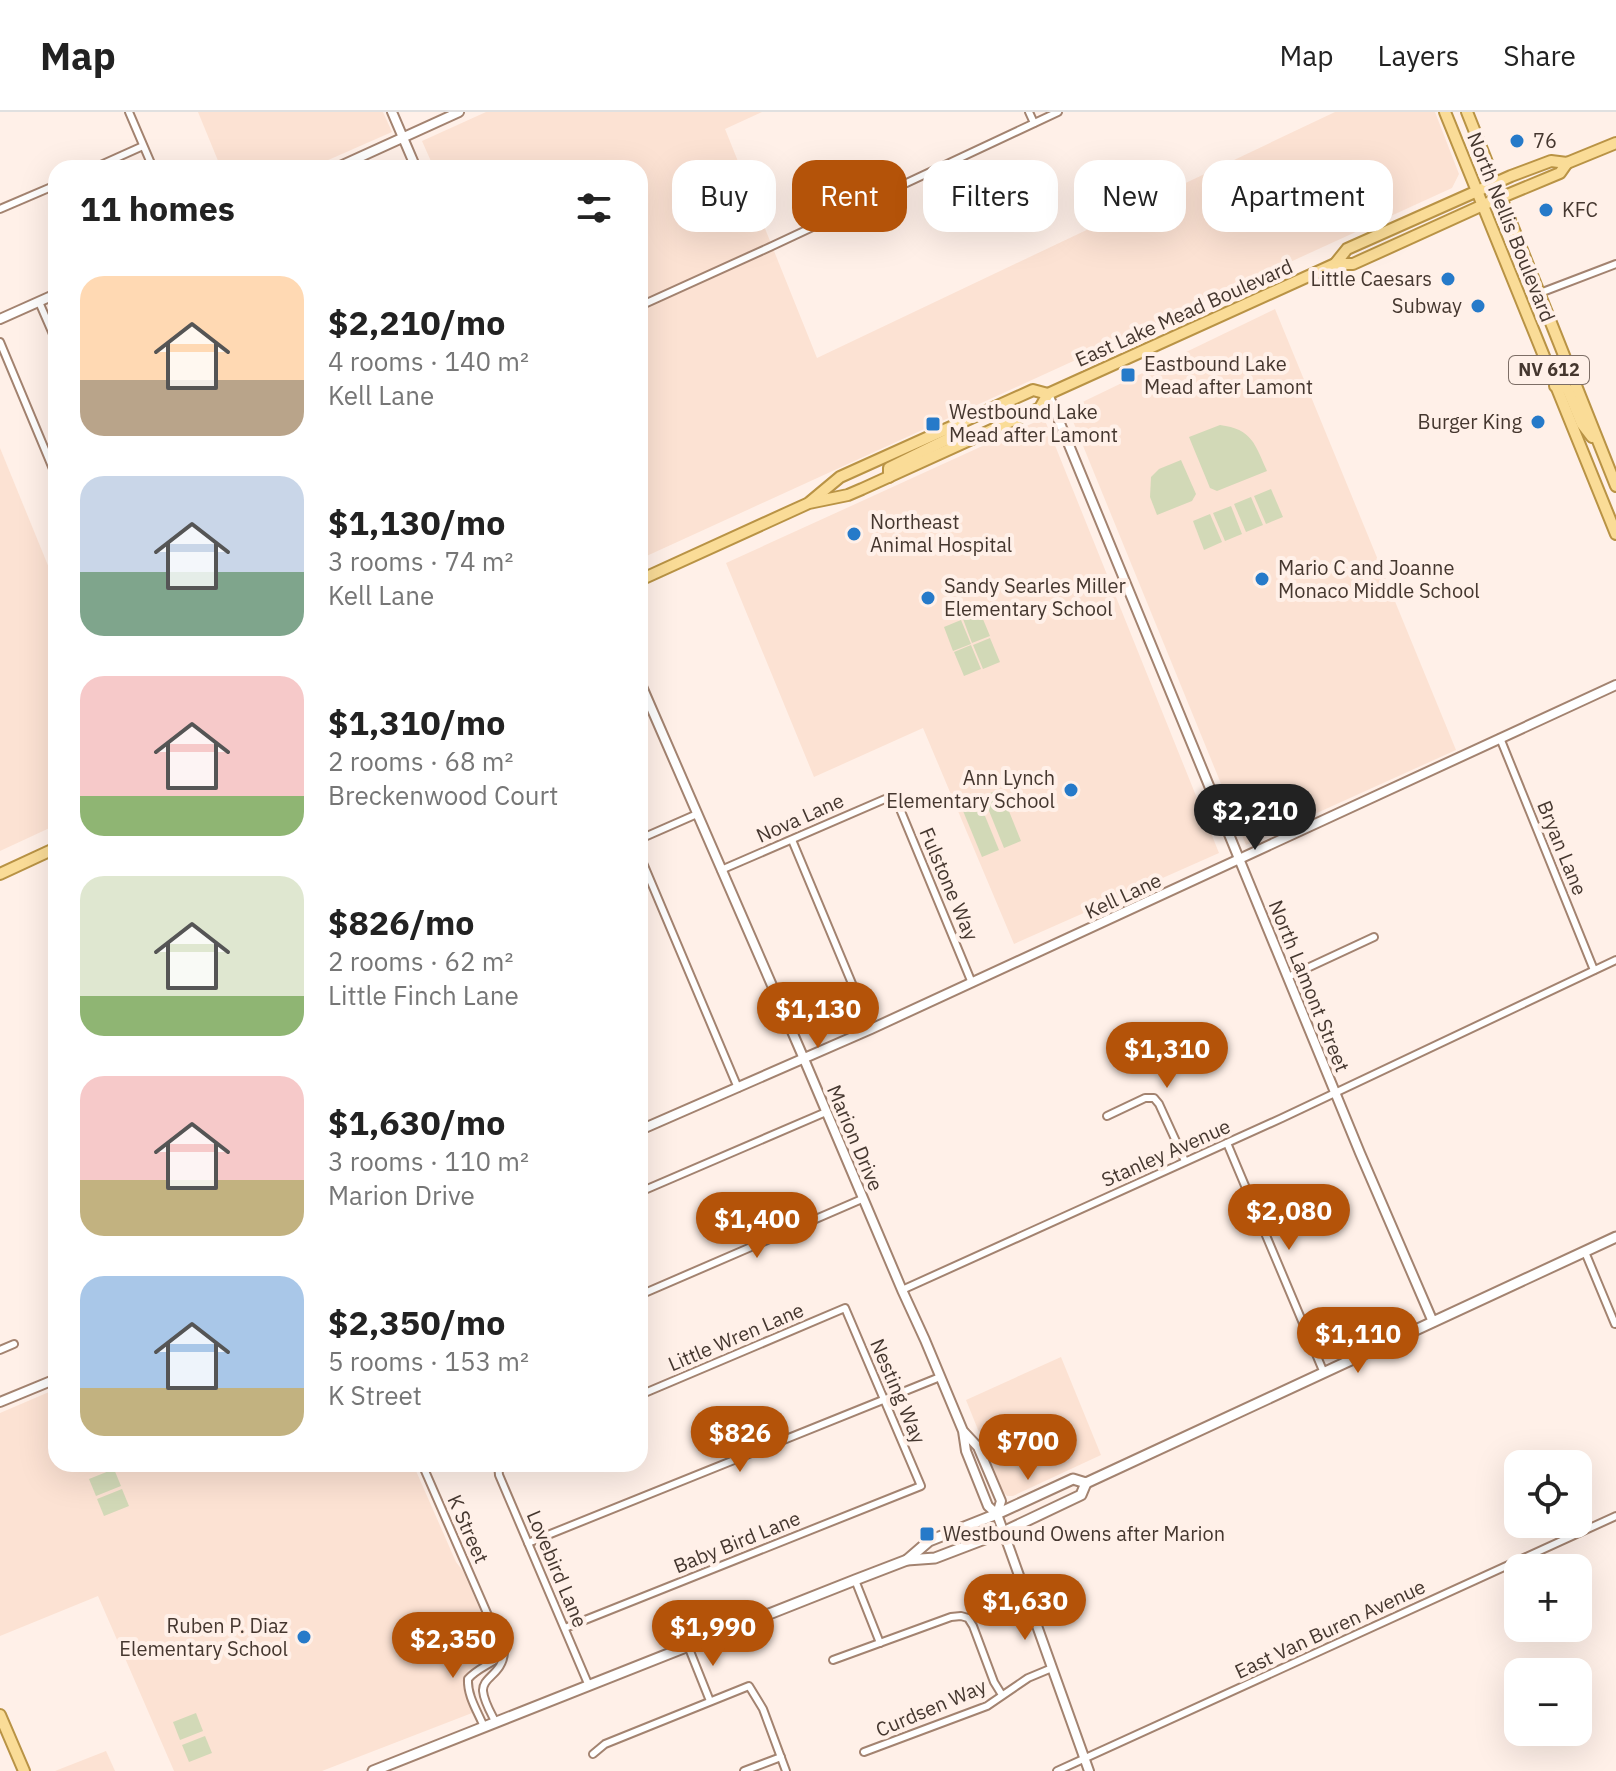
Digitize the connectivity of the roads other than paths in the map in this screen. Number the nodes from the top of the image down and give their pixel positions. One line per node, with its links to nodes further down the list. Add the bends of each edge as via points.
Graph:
1 (129, 112): 11 (street)
2 (392, 112): 9 (street)
3 (459, 112): 9 (street)
4 (1029, 112): 8 (street)
5 (1058, 112): 8 (street)
6 (1445, 112): 19 (main road, North Nellis Boulevard / NV 612)
7 (1467, 112): 17 (main road, North Nellis Boulevard / NV 612)
8 (1034, 123): 28 (street)
9 (403, 137): 14 (street); 15 (street)
10 (1616, 143): 16 (main road, East Lake Mead Boulevard)
11 (143, 146): 12 (street); 13 (street)
12 (112, 160)
13 (149, 160)
14 (353, 160)
15 (413, 160)
16 (1567, 163): 17 (main road, East Lake Mead Boulevard, via 1551,161); 20 (main road, East Lake Mead Boulevard, via 1560,173)
17 (1496, 183): 19 (main road, East Lake Mead Boulevard); 20 (main road, North Nellis Boulevard / NV 612)
18 (48, 188): 22 (street)
19 (1477, 190): 21 (main road, North Nellis Boulevard / NV 612); 23 (main road, East Lake Mead Boulevard, via 1347,249)
20 (1501, 197): 21 (main road, East Lake Mead Boulevard); 25 (main road, North Nellis Boulevard / NV 612)
21 (1483, 205): 23 (main road, East Lake Mead Boulevard, via 1353,264); 32 (main road, North Nellis Boulevard / NV 612)
22 (0, 209)
23 (1335, 264): 33 (main road, East Lake Mead Boulevard)
24 (1616, 264): 25 (street)
25 (1540, 293): 35 (main road, North Nellis Boulevard / NV 612)
26 (48, 298): 27 (street)
27 (39, 302): 29 (street); 30 (street)
28 (648, 302)
29 (0, 319)
30 (48, 323)
31 (0, 342): 36 (street)
32 (1555, 386): 35 (main road, via 1568,390 1582,424); 40 (main road, North Nellis Boulevard / NV 612)
33 (1048, 394): 34 (main road, East Lake Mead Boulevard, via 1033,390); 37 (main road, East Lake Mead Boulevard, via 1040,408); 50 (street, North Lamont Street)
34 (964, 421): 37 (main road, via 948,439 889,468); 39 (main road, East Lake Mead Boulevard, via 840,477)
35 (1601, 448): 38 (main road, North Nellis Boulevard / NV 612)
36 (48, 457)
37 (889, 477): 39 (main road, East Lake Mead Boulevard, via 848,495)
38 (1616, 486)
39 (809, 503): 41 (main road, East Lake Mead Boulevard)
40 (1616, 534)
41 (648, 576)
42 (1616, 685): 44 (street, Kell Lane)
43 (648, 701): 46 (street, Marion Drive)
44 (1500, 738): 50 (street, Kell Lane); 56 (street, Bryan Lane)
45 (893, 800): 48 (street, Nova Lane); 58 (street, Fulstone Way)
46 (697, 814): 47 (street); 51 (street, Marion Drive)
47 (648, 835)
48 (792, 840): 51 (street, Nova Lane); 59 (street)
49 (48, 852): 52 (main road)
50 (1240, 859): 57 (street, North Lamont Street); 58 (street, Kell Lane)
51 (721, 870): 60 (street, Marion Drive)
52 (0, 874)
53 (648, 875): 61 (street)
54 (1374, 937): 57 (street)
55 (1616, 960): 56 (street, Stanley Avenue)
56 (1594, 970): 62 (street, Stanley Avenue)
57 (1288, 977): 62 (street, North Lamont Street)
58 (972, 983): 59 (street, Kell Lane)
59 (871, 1029): 60 (street, Kell Lane)
60 (804, 1059): 61 (street, Kell Lane); 63 (street, Marion Drive)
61 (738, 1088): 65 (street, Kell Lane)
62 (1335, 1092): 66 (street, Stanley Avenue); 75 (street, North Lamont Street)
63 (826, 1112): 68 (street); 69 (street, Marion Drive)
64 (1107, 1116): 67 (street, via 1154,1098)
65 (648, 1127)
66 (1227, 1143): 67 (street, Stanley Avenue); 79 (street)
67 (1185, 1161): 72 (street, Stanley Avenue)
68 (648, 1189)
69 (862, 1199): 72 (street, Marion Drive); 73 (street)
70 (1616, 1237): 71 (main road)
71 (1585, 1252): 75 (main road); 76 (street)
72 (902, 1290): 80 (street, Marion Drive)
73 (648, 1292)
74 (845, 1308): 82 (street, Little Wren Lane); 83 (street, Nesting Way)
75 (1433, 1322): 79 (main road)
76 (1615, 1324)
77 (14, 1344): 78 (street)
78 (0, 1350)
79 (1324, 1373): 88 (main road)
80 (940, 1377): 83 (street); 85 (street, Marion Drive)
81 (48, 1382): 84 (street)
82 (648, 1392)
83 (885, 1401): 89 (street, Nesting Way); 93 (street)
84 (0, 1402)
85 (963, 1431): 90 (street, Marion Drive, via 982,1492); 90 (street, Marion Drive, via 978,1447 1001,1501)
86 (425, 1472): 99 (street, K Street)
87 (499, 1472): 93 (street, Lovebird Lane)
88 (1086, 1483): 90 (main road, via 1073,1479); 92 (main road, via 1081,1495)
89 (921, 1486): 96 (street, Baby Bird Lane)
90 (997, 1514): 92 (street, Marion Drive); 94 (main road, via 929,1541)
91 (1616, 1516): 111 (street, East Van Buren Avenue)
92 (1003, 1532): 94 (main road, via 935,1558); 101 (street, Marion Drive)
93 (528, 1543): 96 (street, Lovebird Lane)
94 (907, 1560): 95 (main road)
95 (855, 1580): 97 (street); 98 (main road)
96 (565, 1628): 102 (street, Lovebird Lane)
97 (880, 1643): 100 (street); 103 (street, via 951,1617 968,1618)
98 (688, 1646): 102 (main road); 104 (street)
99 (504, 1652): 106 (street, via 504,1662 483,1690); 107 (street, via 468,1679 468,1693)
100 (833, 1660)
101 (1052, 1668): 103 (street, Curdsen Way); 111 (street, Marion Drive)
102 (589, 1686): 106 (main road)
103 (1002, 1695): 108 (street, Curdsen Way, via 987,1706)
104 (710, 1701): 109 (street, via 605,1744); 110 (street, via 749,1686)
105 (0, 1715): 112 (main road)
106 (496, 1723): 107 (main road)
107 (484, 1727): 113 (main road)
108 (864, 1752)
109 (593, 1754)
110 (781, 1757): 114 (street); 115 (street)
111 (1085, 1758): 116 (street, East Van Buren Avenue); 117 (street, Marion Drive)
112 (24, 1771)
113 (373, 1771)
114 (744, 1771)
115 (786, 1771)
116 (1057, 1771)
117 (1089, 1771)

